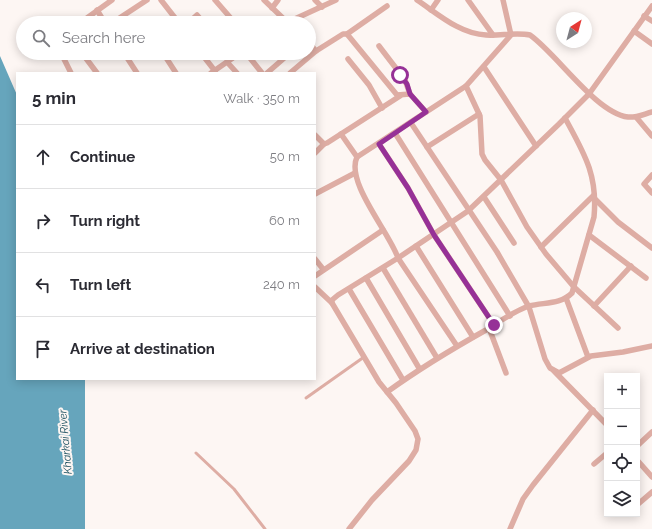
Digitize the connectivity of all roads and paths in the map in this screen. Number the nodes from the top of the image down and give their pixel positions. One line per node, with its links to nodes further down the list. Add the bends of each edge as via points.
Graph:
1 (112, 0): 17 (street)
2 (147, 0): 21 (street)
3 (161, 0): 22 (street)
4 (215, 0): 23 (street)
5 (264, 0): 16 (street)
6 (278, 0): 16 (street)
7 (315, 0): 15 (street)
8 (336, 0): 15 (street)
9 (417, 0): 18 (street)
10 (438, 0): 18 (street)
11 (468, 0): 30 (street)
12 (503, 0): 31 (street)
13 (387, 6): 29 (street)
14 (652, 6): 26 (street)
15 (322, 7): 25 (street)
16 (272, 8): 24 (street)
17 (97, 10): 19 (street); 20 (street)
18 (431, 10): 30 (street, via 456,26 475,34)
19 (89, 16)
20 (101, 16)
21 (123, 16)
22 (174, 16)
23 (229, 16)
24 (282, 16)
25 (303, 16)
26 (644, 16): 27 (street); 28 (street)
27 (652, 21)
28 (634, 31): 32 (street); 57 (street)
29 (347, 34): 34 (street); 58 (street)
30 (493, 35): 31 (street)
31 (511, 35): 45 (street); 57 (street, via 530,35 537,40)
32 (652, 44)
33 (378, 46): 56 (street, via 405,80)
34 (316, 51)
35 (348, 59): 59 (street, via 369,85)
36 (65, 60): 46 (street)
37 (87, 60): 47 (street)
38 (129, 60): 48 (street)
39 (168, 60): 49 (street)
40 (205, 60): 50 (street)
41 (229, 60): 50 (street); 51 (street)
42 (252, 60): 52 (street)
43 (282, 60): 53 (street)
44 (305, 60): 54 (street)
45 (484, 67): 55 (street); 72 (street)
46 (71, 72)
47 (96, 72)
48 (136, 72)
49 (175, 72)
50 (213, 72)
51 (236, 72)
52 (261, 72)
53 (268, 72)
54 (291, 72)
55 (466, 86): 60 (street); 62 (street)
56 (410, 94): 58 (street); 60 (street)
57 (589, 94): 63 (street, via 619,114); 64 (street)
58 (400, 96): 59 (street)
59 (382, 108): 67 (street)
60 (426, 112): 65 (street)
61 (652, 112): 63 (street)
62 (479, 114): 73 (street); 78 (street, via 483,157)
63 (636, 117): 69 (street)
64 (565, 118): 72 (street); 82 (street, via 590,165)
65 (411, 123): 66 (street); 73 (street)
66 (395, 133): 71 (street); 84 (street)
67 (341, 134): 70 (street); 75 (street)
68 (316, 136): 70 (street)
69 (652, 136)
70 (324, 144): 74 (street)
71 (379, 144): 75 (street); 86 (street, via 408,188)
72 (536, 146): 78 (street)
73 (427, 147): 83 (street)
74 (316, 152)
75 (357, 157): 76 (street, via 354,163)
76 (356, 173): 79 (street); 85 (street)
77 (652, 174): 80 (street, via 644,184)
78 (501, 180): 81 (street); 90 (street, via 527,228)
79 (316, 193)
80 (652, 193)
81 (484, 197): 83 (street); 88 (street)
82 (595, 197): 87 (street, via 594,217); 90 (street); 91 (street, via 618,222)
83 (468, 211): 84 (street); 106 (street, via 497,252)
84 (452, 223): 86 (street); 107 (street)
85 (383, 230): 92 (street); 96 (street)
86 (434, 235): 89 (street); 108 (street)
87 (589, 235): 94 (street); 100 (street)
88 (514, 243)
89 (416, 246): 92 (street); 110 (street)
90 (541, 247): 100 (street)
91 (652, 248)
92 (398, 258): 95 (street); 111 (street)
93 (316, 260): 96 (street)
94 (631, 266): 99 (street); 105 (street)
95 (383, 268): 98 (street); 115 (street)
96 (323, 269): 97 (street)
97 (316, 275)
98 (366, 278): 102 (street); 116 (street)
99 (646, 278)
100 (574, 287): 103 (street); 105 (street)
101 (316, 288): 104 (street)
102 (349, 289): 104 (street, via 332,300); 119 (street)
103 (566, 298): 106 (street); 114 (street)
104 (332, 303): 113 (street)
105 (594, 306): 109 (street)
106 (529, 307): 107 (street); 117 (street, via 545,359)
107 (510, 316): 108 (street)
108 (492, 326): 110 (street); 118 (street)
109 (618, 328)
110 (473, 337): 111 (street)
111 (457, 346): 115 (street)
112 (652, 346): 114 (street)
113 (364, 357): 120 (street); 121 (lane)
114 (588, 357): 117 (street, via 564,372)
115 (437, 358): 116 (street)
116 (419, 368): 119 (street)
117 (554, 371): 122 (street)
118 (506, 373)
119 (403, 380): 120 (street)
120 (387, 392): 134 (street, via 415,431 418,445 410,461 372,500)
121 (306, 398)
122 (593, 410): 123 (street); 135 (street, via 533,485)
123 (604, 421)
124 (652, 432): 125 (street)
125 (638, 445)
126 (196, 453): 133 (lane, via 234,489)
127 (604, 456): 128 (street)
128 (594, 464)
129 (640, 464): 130 (street)
130 (652, 477)
131 (652, 492): 132 (street)
132 (640, 502)
133 (265, 529)
134 (349, 529)
135 (510, 529)

